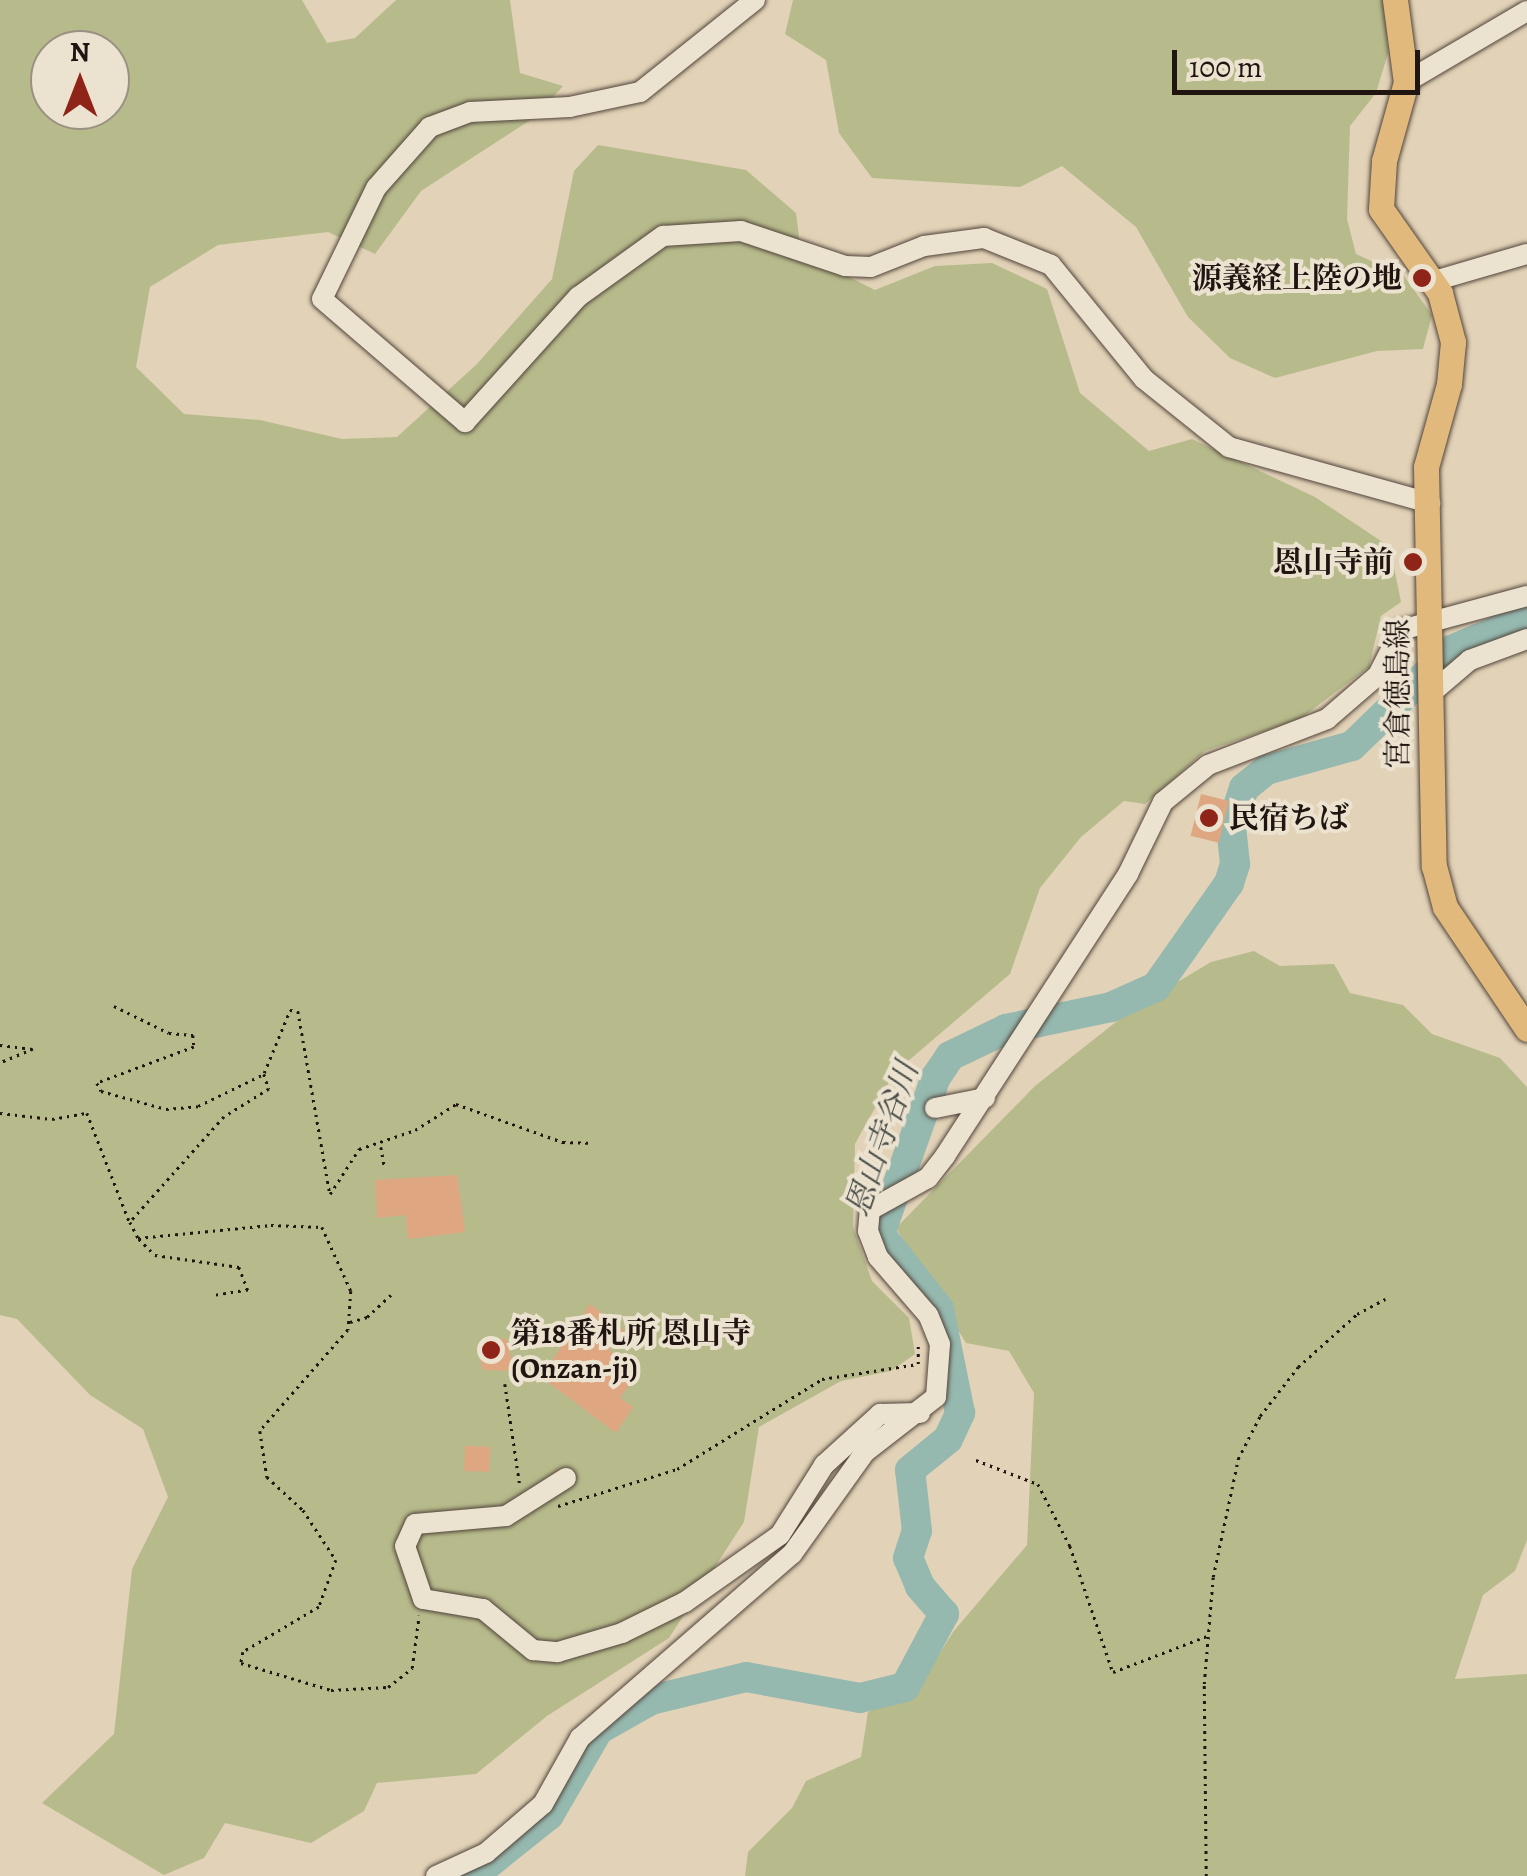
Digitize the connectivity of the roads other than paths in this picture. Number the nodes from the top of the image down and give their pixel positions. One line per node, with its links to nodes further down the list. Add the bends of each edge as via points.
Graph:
1 (755, 0): 7 (street, via 640,92 570,108 470,112 430,128 376,188 322,299 465,422 578,297 663,236 742,231 845,266 872,267 924,246 984,238 1051,264 1144,379 1229,447)
2 (1396, 0): 4 (main road, 宮倉徳島線)
3 (1527, 11): 4 (street)
4 (1406, 82): 6 (main road, 宮倉徳島線, via 1384,161 1382,209)
5 (1527, 254): 6 (street)
6 (1434, 281): 7 (main road, 宮倉徳島線, via 1453,342 1449,384 1426,466)
7 (1430, 503): 9 (main road, 宮倉徳島線)
8 (1527, 596): 9 (street)
9 (1430, 633): 11 (main road, 宮倉徳島線); 13 (street, via 1394,636 1378,675 1327,719 1208,765 1163,802 1128,874)
10 (1527, 639): 11 (street, via 1470,660)
11 (1429, 690): 12 (main road, 宮倉徳島線, via 1438,892)
12 (1527, 1030)
13 (985, 1098): 14 (street); 15 (street, via 928,1178 870,1210 868,1231 878,1257 928,1314 940,1344 936,1397)
14 (935, 1108)
15 (920, 1413): 16 (street, via 880,1414 824,1465 780,1535 685,1602 622,1633 558,1652 532,1650 483,1609 423,1599 404,1546 415,1524 524,1510); 17 (street, via 865,1452 792,1554 580,1738 543,1804 486,1853)
16 (566, 1478)
17 (436, 1876)

